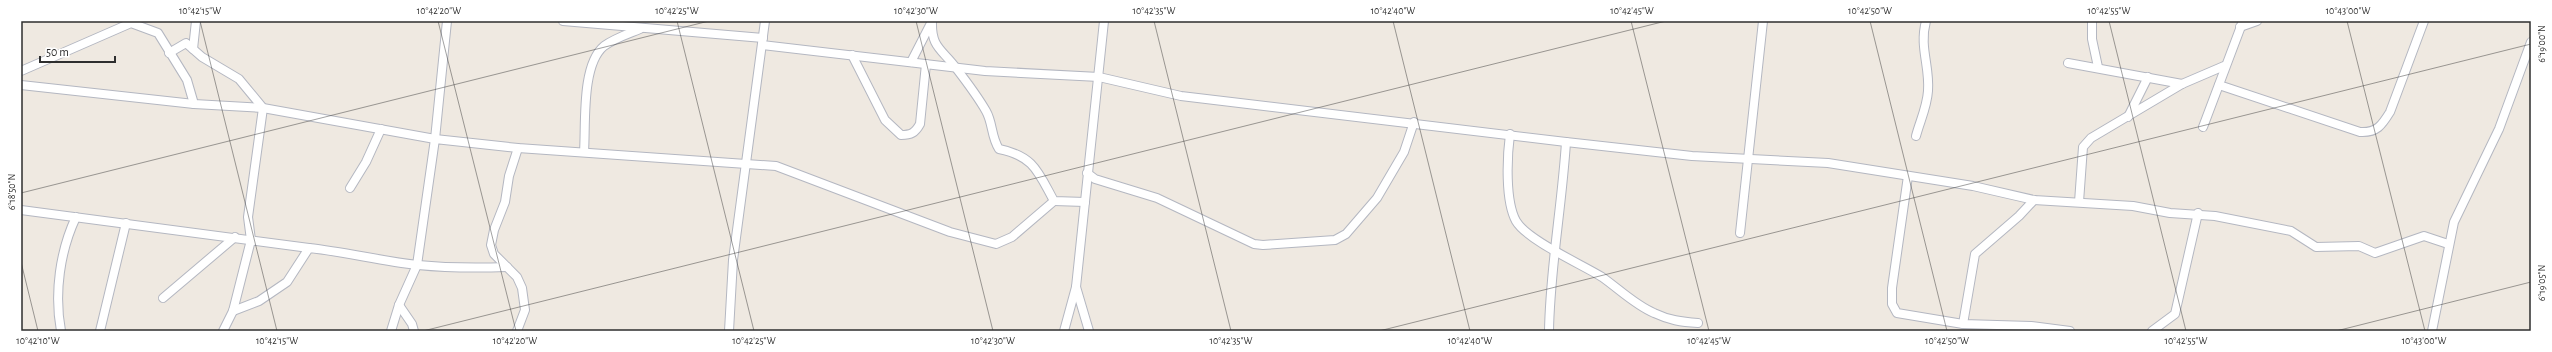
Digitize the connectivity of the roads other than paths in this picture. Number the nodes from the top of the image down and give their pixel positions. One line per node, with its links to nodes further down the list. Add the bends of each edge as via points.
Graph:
1 (196, 21): 17 (street)
2 (447, 21): 40 (street)
3 (563, 21): 12 (street)
4 (765, 21): 15 (street)
5 (932, 21): 20 (street); 23 (street, via 932,35 936,45)
6 (1104, 21): 27 (street)
7 (1763, 21): 44 (street)
8 (1926, 21): 39 (street, via 1922,36 1928,91)
9 (2092, 21): 25 (street, via 2092,40)
10 (2257, 21): 13 (street)
11 (2424, 21): 31 (street, via 2390,112 2382,126 2375,131 2360,132)
12 (612, 23): 14 (street)
13 (2241, 24): 24 (street)
14 (642, 28): 15 (street); 43 (street, via 616,38 603,47 590,68)
15 (762, 42): 19 (street); 45 (street)
16 (2531, 42): 60 (street, via 2499,129 2454,222)
17 (193, 49): 18 (street, via 186,43); 33 (street, via 239,80)
18 (169, 53): 26 (street, via 158,33 131,23); 32 (street, via 187,80)
19 (852, 55): 20 (street); 22 (street, via 886,120 901,135 909,135 916,131 920,124)
20 (911, 62): 22 (street)
21 (2068, 63): 25 (street)
22 (926, 64): 23 (street)
23 (955, 66): 27 (street, via 985,71); 50 (street, via 985,110 999,149 1011,151 1034,165)
24 (2224, 66): 29 (street); 31 (street)
25 (2098, 67): 28 (street)
26 (21, 71)
27 (1099, 77): 35 (street, via 1181,96); 46 (street)
28 (2148, 77): 29 (street); 34 (street)
29 (2182, 84): 34 (street)
30 (21, 85): 32 (street)
31 (2218, 85): 36 (street)
32 (194, 104): 33 (street)
33 (263, 108): 37 (street); 59 (street, via 248,217)
34 (2128, 117): 52 (street, via 2091,138 2083,147)
35 (1414, 122): 38 (street); 46 (street, via 1404,152 1377,198 1346,234 1335,240 1254,244 1157,198 1095,179)
36 (2203, 127)
37 (381, 129): 40 (street); 48 (street, via 366,162)
38 (1510, 134): 41 (street); 62 (street, via 1508,174 1513,216 1524,230)
39 (1916, 136)
40 (435, 139): 42 (street); 63 (street)
41 (1566, 142): 44 (street, via 1692,156); 62 (street)
42 (518, 148): 43 (street); 64 (street, via 509,176 506,202 491,241 491,250)
43 (584, 152): 45 (street)
44 (1750, 157): 47 (street, via 1828,163); 57 (street)
45 (746, 163): 50 (street, via 790,170 950,232 996,244 1012,237); 77 (street, via 732,260)
46 (1088, 173): 51 (street)
47 (1908, 176): 49 (street, via 1973,186); 70 (street, via 1892,288 1893,309 1906,316)
48 (350, 188)
49 (2034, 200): 52 (street); 70 (street, via 1976,254)
50 (1054, 201): 51 (street)
51 (1085, 202): 65 (street)
52 (2078, 202): 54 (street, via 2133,206 2170,213)
53 (21, 210): 55 (street)
54 (2198, 213): 60 (street, via 2291,231 2316,247 2358,246 2375,253 2424,236); 82 (street, via 2175,314)
55 (76, 216): 56 (street); 71 (street, via 65,239 61,262 58,317)
56 (126, 223): 58 (street); 72 (street)
57 (1740, 233)
58 (235, 237): 59 (street); 66 (street)
59 (251, 240): 61 (street); 68 (street)
60 (2448, 244): 83 (street)
61 (309, 248): 63 (street, via 344,251); 68 (street, via 287,282 259,300)
62 (1555, 250): 69 (street, via 1602,278 1644,309 1675,322); 80 (street, via 1550,284)
63 (417, 265): 64 (street, via 472,269); 67 (street)
64 (507, 267): 76 (street, via 522,288 525,310)
65 (1076, 287): 78 (street); 79 (street)
66 (163, 298)
67 (399, 305): 74 (street); 75 (street)
68 (233, 311): 73 (street)
69 (1698, 323)
70 (1963, 324): 81 (street, via 2031,326)
71 (60, 331)
72 (100, 331)
73 (223, 331)
74 (391, 331)
75 (414, 331)
76 (518, 331)
77 (728, 331)
78 (1064, 331)
79 (1089, 331)
80 (1549, 331)
81 (2070, 331)
82 (2152, 331)
83 (2432, 331)

